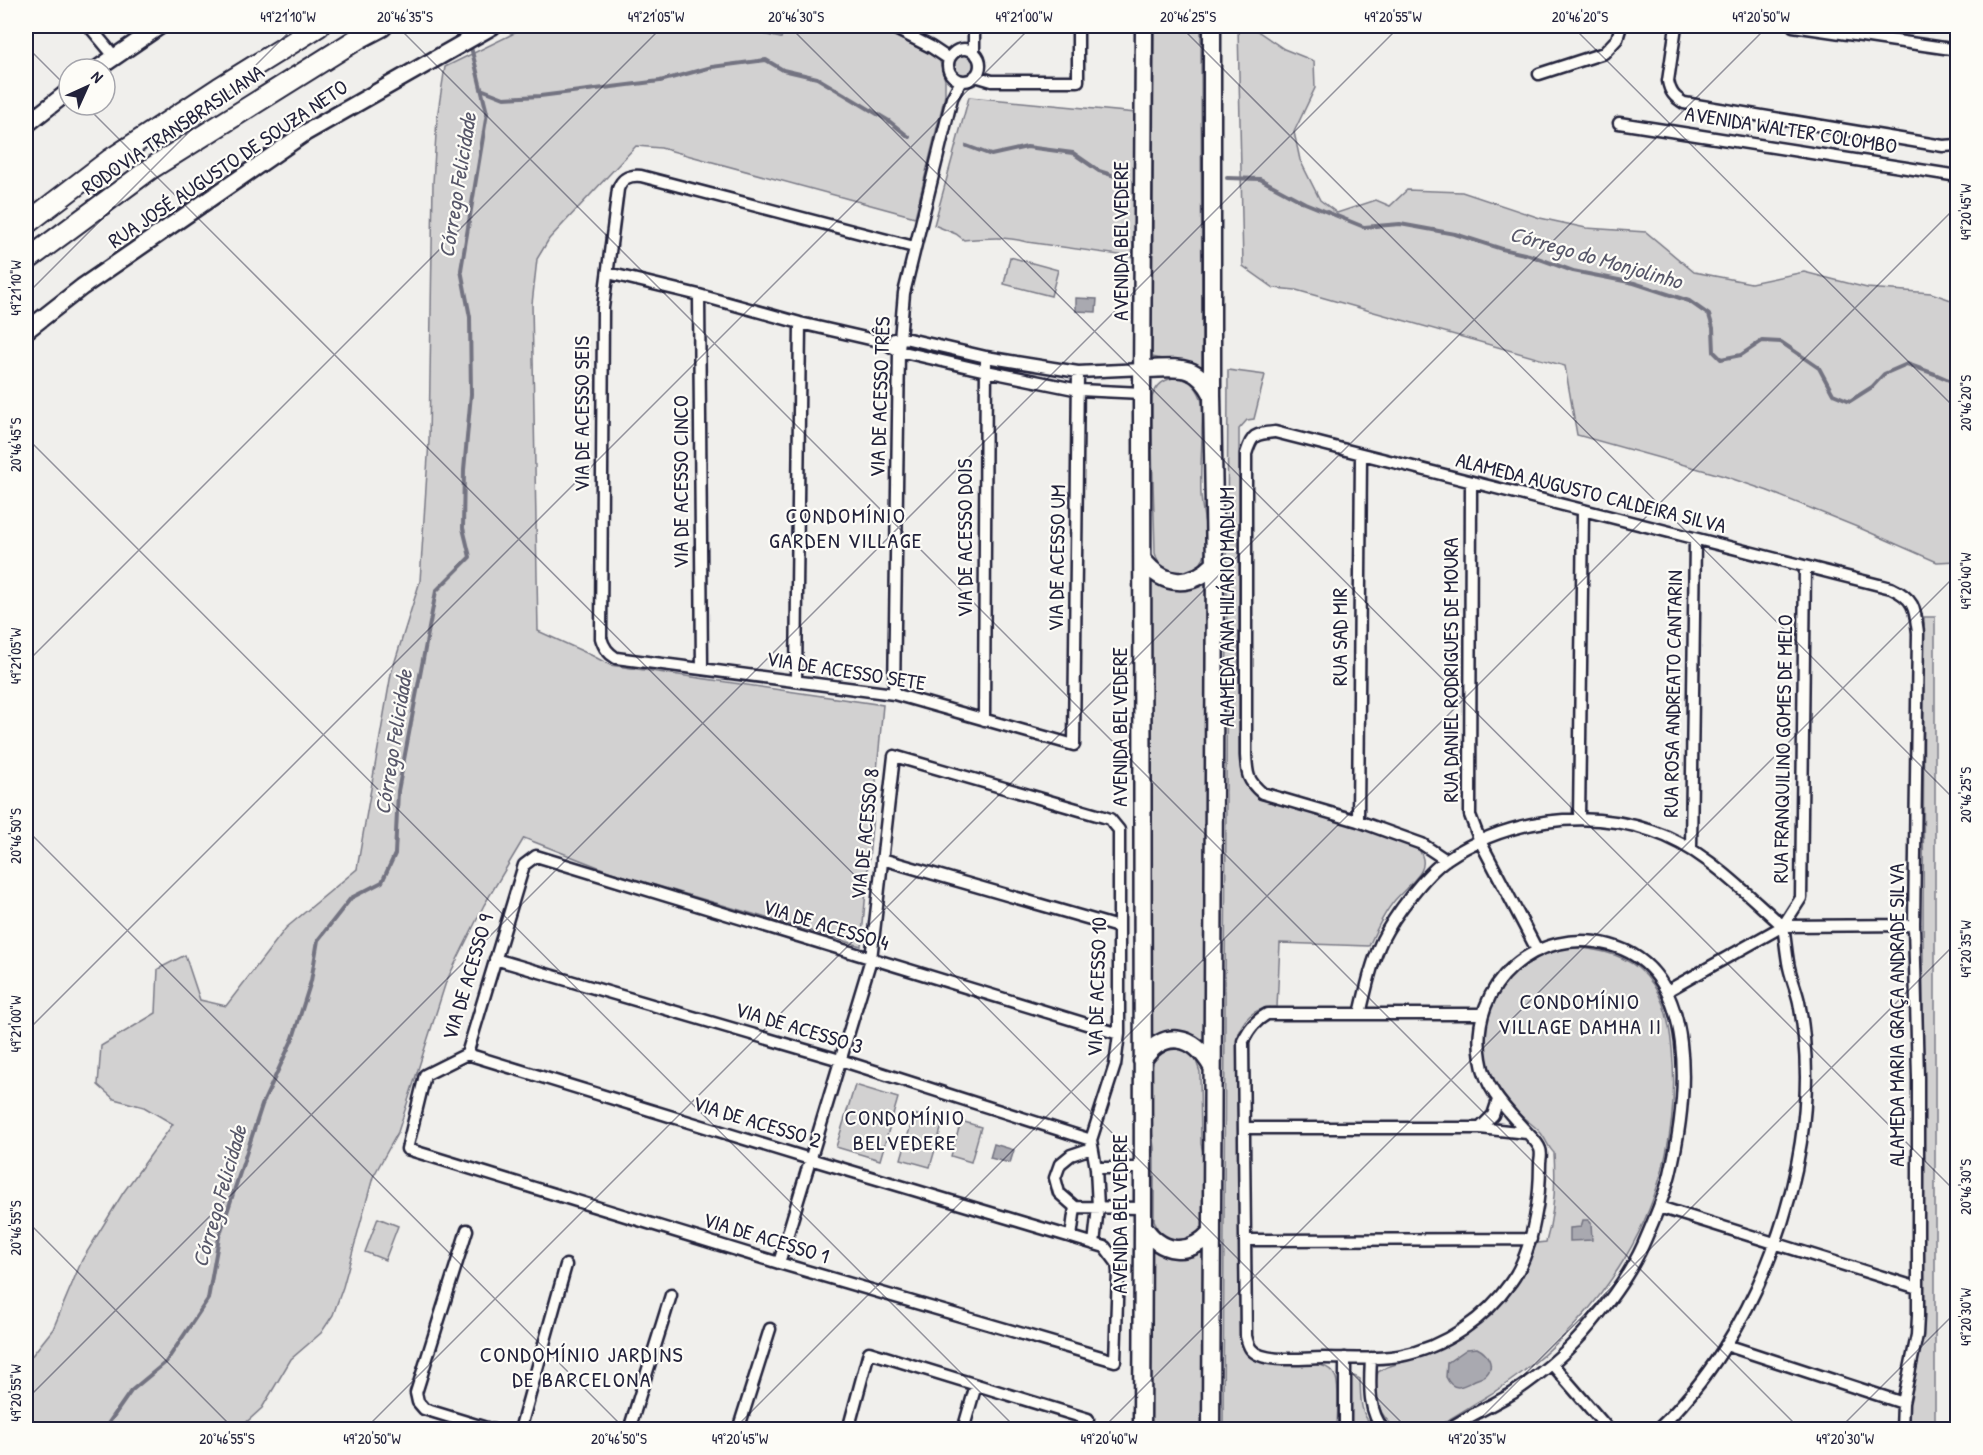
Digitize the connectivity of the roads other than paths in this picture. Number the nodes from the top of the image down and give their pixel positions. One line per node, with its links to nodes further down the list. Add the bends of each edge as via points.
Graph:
1 (89, 26): 17 (street)
2 (160, 26): 17 (main road)
3 (319, 26): 26 (highway, RODOVIA TRANSBRASILIANA, via 111,159)
4 (382, 26): 28 (highway, RODOVIA TRANSBRASILIANA, via 150,169)
5 (493, 26): 32 (main road, RUA JOSÉ AUGUSTO DE SOUZA NETO, via 306,133 82,287)
6 (890, 26): 16 (street)
7 (1078, 26): 18 (street, via 1078,81 992,81)
8 (1144, 26): 37 (main road, AVENIDA BELVEDERE)
9 (1212, 26): 44 (main road)
10 (1621, 26): 19 (street, via 1617,39 1604,53)
11 (1676, 26): 24 (street, via 1668,81 1669,90 1684,103 1943,146)
12 (1793, 26): 14 (street)
13 (974, 28): 15 (street)
14 (1958, 50)
15 (970, 51): 16 (street); 18 (street, via 979,60)
16 (951, 55): 20 (street, via 948,68)
17 (114, 56)
18 (977, 72): 20 (street, via 967,81)
19 (1539, 74)
20 (956, 79): 27 (street, VIA DE ACESSO TRÊS)
21 (57, 100): 23 (main road)
22 (1619, 123): 25 (street, AVENIDA WALTER COLOMBO)
23 (26, 125)
24 (1958, 145)
25 (1958, 176)
26 (26, 224)
27 (914, 247): 29 (street, VIA DE ACESSO SEIS, via 633,175 620,182 618,189); 33 (street, VIA DE ACESSO TRÊS)
28 (26, 261)
29 (608, 273): 30 (street); 54 (street, VIA DE ACESSO SEIS, via 603,308 600,638)
30 (699, 295): 31 (street); 55 (street, VIA DE ACESSO CINCO)
31 (800, 323): 34 (street); 56 (street)
32 (26, 331)
33 (900, 337): 34 (street); 35 (street, VIA DE ACESSO TRÊS); 36 (street)
34 (882, 342): 35 (street)
35 (899, 351): 39 (street); 57 (street, VIA DE ACESSO TRÊS)
36 (986, 357): 39 (street, VIA DE ACESSO DOIS); 40 (street)
37 (1143, 369): 38 (street); 43 (main road, AVENIDA BELVEDERE); 44 (main road, via 1187,369 1207,383)
38 (1116, 370): 40 (street); 42 (street)
39 (986, 371): 41 (street); 58 (street, VIA DE ACESSO DOIS)
40 (1078, 372): 41 (street, VIA DE ACESSO UM)
41 (1078, 390): 42 (street); 59 (street, VIA DE ACESSO UM)
42 (1116, 391): 43 (street)
43 (1142, 393): 50 (main road, AVENIDA BELVEDERE)
44 (1212, 394): 51 (main road)
45 (1258, 434): 46 (street, ALAMEDA AUGUSTO CALDEIRA SILVA, via 1275,432); 62 (street, ALAMEDA ANA HILÁRIO MADLUM, via 1250,440 1246,454 1247,773 1251,784 1262,793)
46 (1361, 454): 47 (street, ALAMEDA AUGUSTO CALDEIRA SILVA); 62 (street, RUA SAD MIR)
47 (1471, 482): 48 (street, ALAMEDA AUGUSTO CALDEIRA SILVA); 63 (street, RUA DANIEL RODRIGUES DE MOURA, via 1470,814)
48 (1583, 511): 49 (street, ALAMEDA AUGUSTO CALDEIRA SILVA); 61 (street)
49 (1695, 539): 52 (street, ALAMEDA AUGUSTO CALDEIRA SILVA); 64 (street, RUA ROSA ANDREATO CANTARIN)
50 (1143, 560): 51 (main road, via 1161,577 1184,582 1207,573); 80 (main road, AVENIDA BELVEDERE)
51 (1215, 564): 81 (main road)
52 (1805, 567): 53 (street, ALAMEDA AUGUSTO CALDEIRA SILVA, via 1891,588); 69 (street, RUA FRANQUILINO GOMES DE MELO, via 1801,898)
53 (1910, 600): 68 (street, ALAMEDA MARIA GRAÇA ANDRADE SILVA, via 1918,633)
54 (609, 653): 55 (street, VIA DE ACESSO SETE, via 616,658)
55 (702, 669): 56 (street, VIA DE ACESSO SETE)
56 (796, 681): 57 (street, VIA DE ACESSO SETE)
57 (894, 694): 58 (street, VIA DE ACESSO SETE)
58 (984, 720): 59 (street, VIA DE ACESSO SETE)
59 (1074, 745)
60 (894, 756): 65 (street, VIA DE ACESSO 8); 70 (street, VIA DE ACESSO 10, via 1104,817 1116,824)
61 (1579, 819): 63 (street, via 1545,821); 64 (street, via 1616,822 1652,831)
62 (1358, 820): 66 (street, via 1422,844)
63 (1480, 841): 66 (street); 71 (street, RUA DANIEL RODRIGUES DE MOURA)
64 (1691, 849): 69 (street, via 1716,866)
65 (882, 859): 70 (street); 73 (street, VIA DE ACESSO 8)
66 (1446, 860): 75 (street, via 1404,905 1383,939 1369,973)
67 (524, 865): 72 (street, VIA DE ACESSO 9); 73 (street, VIA DE ACESSO 4, via 536,856)
68 (1914, 925): 69 (street); 105 (street, ALAMEDA MARIA GRAÇA ANDRADE SILVA)
69 (1783, 926): 74 (street); 102 (street, via 1804,1039 1805,1081 1796,1171)
70 (1118, 927): 77 (street, VIA DE ACESSO 10)
71 (1537, 950): 74 (street, via 1564,941 1613,946 1637,957); 76 (street, via 1507,973)
72 (495, 959): 78 (street, VIA DE ACESSO 9); 79 (street, VIA DE ACESSO 3)
73 (871, 959): 77 (street, VIA DE ACESSO 4); 79 (street, VIA DE ACESSO 8)
74 (1667, 991): 93 (street, via 1681,1043 1682,1102 1669,1177)
75 (1360, 1014): 76 (street); 83 (street, via 1280,1013 1257,1020 1243,1041)
76 (1482, 1014): 82 (street, via 1481,1060)
77 (1119, 1035): 86 (street, VIA DE ACESSO 10, via 1115,1065)
78 (466, 1054): 87 (street, VIA DE ACESSO 9, via 425,1076); 88 (street, VIA DE ACESSO 2)
79 (840, 1060): 86 (street, VIA DE ACESSO 3); 88 (street, VIA DE ACESSO 8)
80 (1142, 1061): 81 (main road, via 1149,1050 1172,1039 1197,1046); 90 (main road, AVENIDA BELVEDERE)
81 (1212, 1067): 97 (main road)
82 (1498, 1100): 84 (street, via 1493,1115); 85 (street)
83 (1244, 1128): 84 (street); 100 (street)
84 (1480, 1128): 85 (street)
85 (1527, 1133): 99 (street, via 1540,1149 1539,1199)
86 (1092, 1144): 89 (street, VIA DE ACESSO 10); 91 (street, via 1060,1164 1055,1178 1059,1193)
87 (407, 1149): 103 (street, VIA DE ACESSO 1)
88 (810, 1159): 98 (street, VIA DE ACESSO 2); 103 (street, VIA DE ACESSO 8)
89 (1096, 1168): 90 (street); 92 (street, VIA DE ACESSO 10)
90 (1142, 1168): 94 (main road, AVENIDA BELVEDERE)
91 (1075, 1207): 92 (street); 98 (street)
92 (1098, 1207): 94 (street); 101 (street, VIA DE ACESSO 10)
93 (1659, 1207): 102 (street); 112 (street, via 1642,1249 1620,1285 1590,1326)
94 (1142, 1208): 95 (main road, AVENIDA BELVEDERE)
95 (1143, 1226): 97 (main road, via 1156,1242 1176,1249 1190,1248); 123 (main road, AVENIDA BELVEDERE)
96 (467, 1230): 117 (street, via 416,1393 424,1409)
97 (1211, 1232): 124 (main road)
98 (1071, 1237): 101 (street, VIA DE ACESSO 2)
99 (1531, 1239): 100 (street); 110 (street, via 1512,1281 1487,1310 1462,1330 1401,1356)
100 (1245, 1240): 109 (street, via 1246,1336 1251,1348 1260,1356 1277,1358)
101 (1094, 1244): 111 (street, VIA DE ACESSO 2, via 1105,1247 1117,1263)
102 (1775, 1244): 105 (street); 108 (street, via 1762,1278)
103 (778, 1263): 111 (street, VIA DE ACESSO 1)
104 (566, 1264): 118 (street)
105 (1918, 1288): 114 (street, ALAMEDA MARIA GRAÇA ANDRADE SILVA, via 1917,1335)
106 (671, 1295): 119 (street)
107 (770, 1329): 120 (street)
108 (1726, 1345): 114 (street); 128 (street, via 1689,1396)
109 (1345, 1358): 110 (street); 125 (street)
110 (1371, 1358): 126 (street, via 1373,1412)
111 (1115, 1360)
112 (1552, 1364): 116 (street, via 1513,1392); 127 (street)
113 (976, 1384): 115 (street); 121 (street, via 869,1352); 122 (street)
114 (1903, 1403): 129 (street, ALAMEDA MARIA GRAÇA ANDRADE SILVA)
115 (1086, 1424)
116 (1448, 1428)
117 (493, 1430)
118 (519, 1430)
119 (629, 1430)
120 (738, 1430)
121 (848, 1430)
122 (963, 1430)
123 (1142, 1430)
124 (1211, 1430)
125 (1345, 1430)
126 (1384, 1430)
127 (1609, 1430)
128 (1657, 1430)
129 (1902, 1430)

